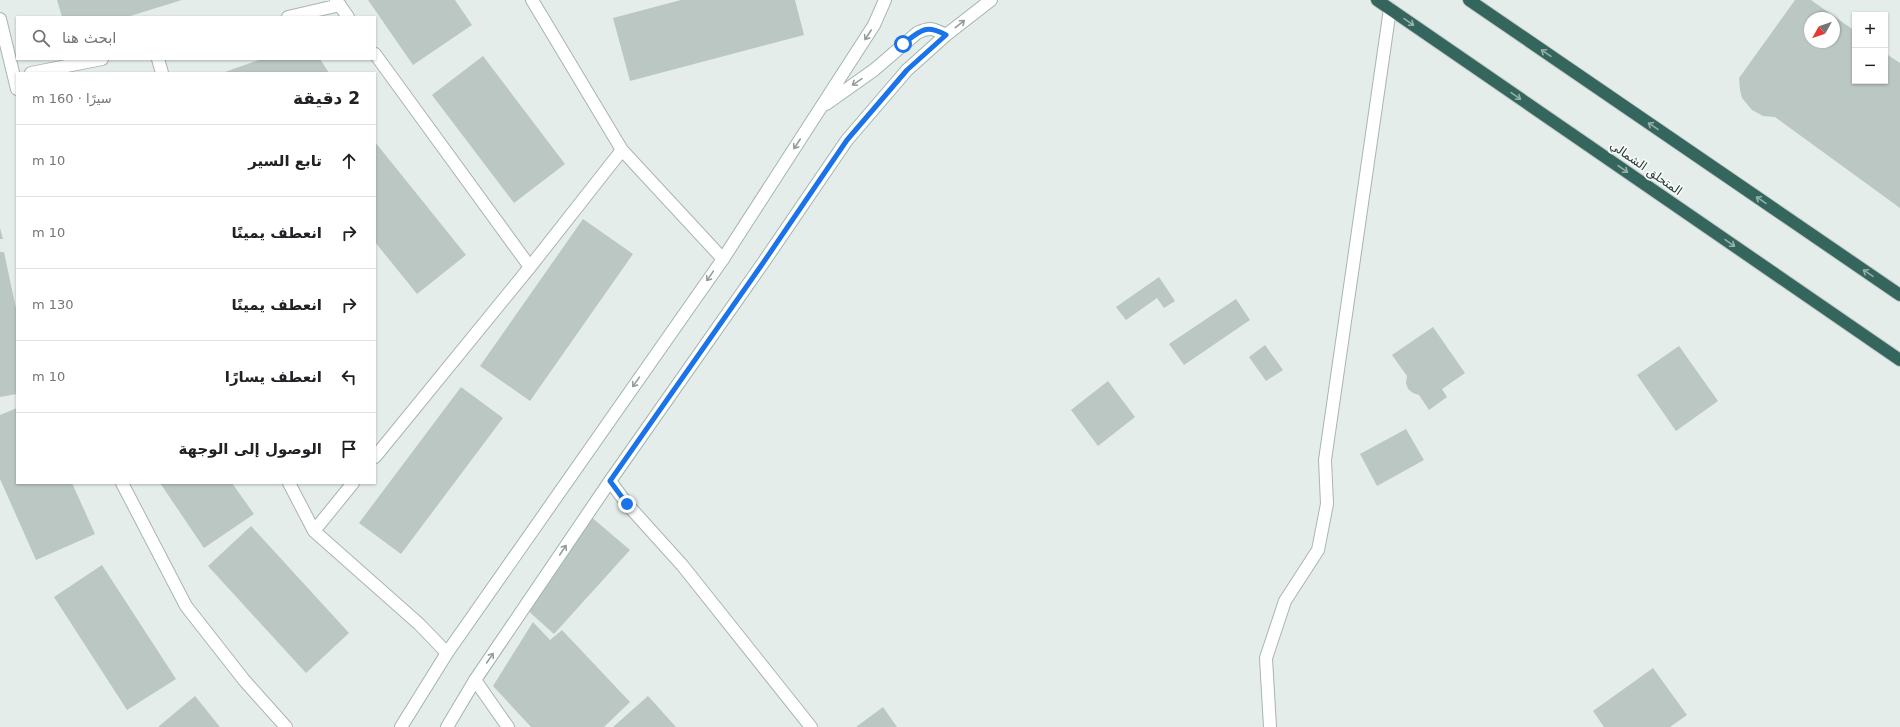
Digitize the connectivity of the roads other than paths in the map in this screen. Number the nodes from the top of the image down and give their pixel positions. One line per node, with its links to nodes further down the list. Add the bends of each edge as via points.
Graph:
1 (532, 0): 19 (street)
2 (885, 0): 18 (street, one-way to 18, via 874,25)
3 (991, 0): 11 (street, one-way to 3)
4 (1377, 0): 7 (highway, المتحلق الشمالي)
5 (1469, 0): 22 (highway, one-way to 5)
6 (338, 2): 8 (street); 9 (street)
7 (1390, 9): 23 (highway, المتحلق الشمالي, one-way to 23); 37 (street, via 1325,460 1327,504 1318,550 1286,601 1266,658)
8 (291, 16)
9 (347, 16)
10 (0, 19): 17 (street)
11 (946, 35): 18 (street, one-way to 18, via 933,28 917,33 874,70); 25 (street, via 907,70 847,140)
12 (376, 55): 21 (street)
13 (97, 60): 15 (street)
14 (158, 60): 16 (street)
15 (36, 72)
16 (162, 72)
17 (16, 76)
18 (820, 109): 20 (street, one-way to 20)
19 (622, 150): 20 (street); 21 (street)
20 (723, 259): 30 (street, one-way to 30)
21 (530, 267): 24 (street)
22 (1900, 295)
23 (1900, 360)
24 (376, 456)
25 (610, 481): 31 (street, one-way to 25); 36 (street, via 627,504 682,565)
26 (123, 484): 32 (street, via 186,606 244,680)
27 (290, 484): 29 (street)
28 (352, 484): 29 (street)
29 (314, 531): 30 (street, via 419,624)
30 (447, 653): 33 (street)
31 (476, 680): 34 (street); 35 (street)
32 (286, 727)
33 (401, 727)
34 (447, 727)
35 (508, 727)
36 (810, 727)
37 (1270, 727)

